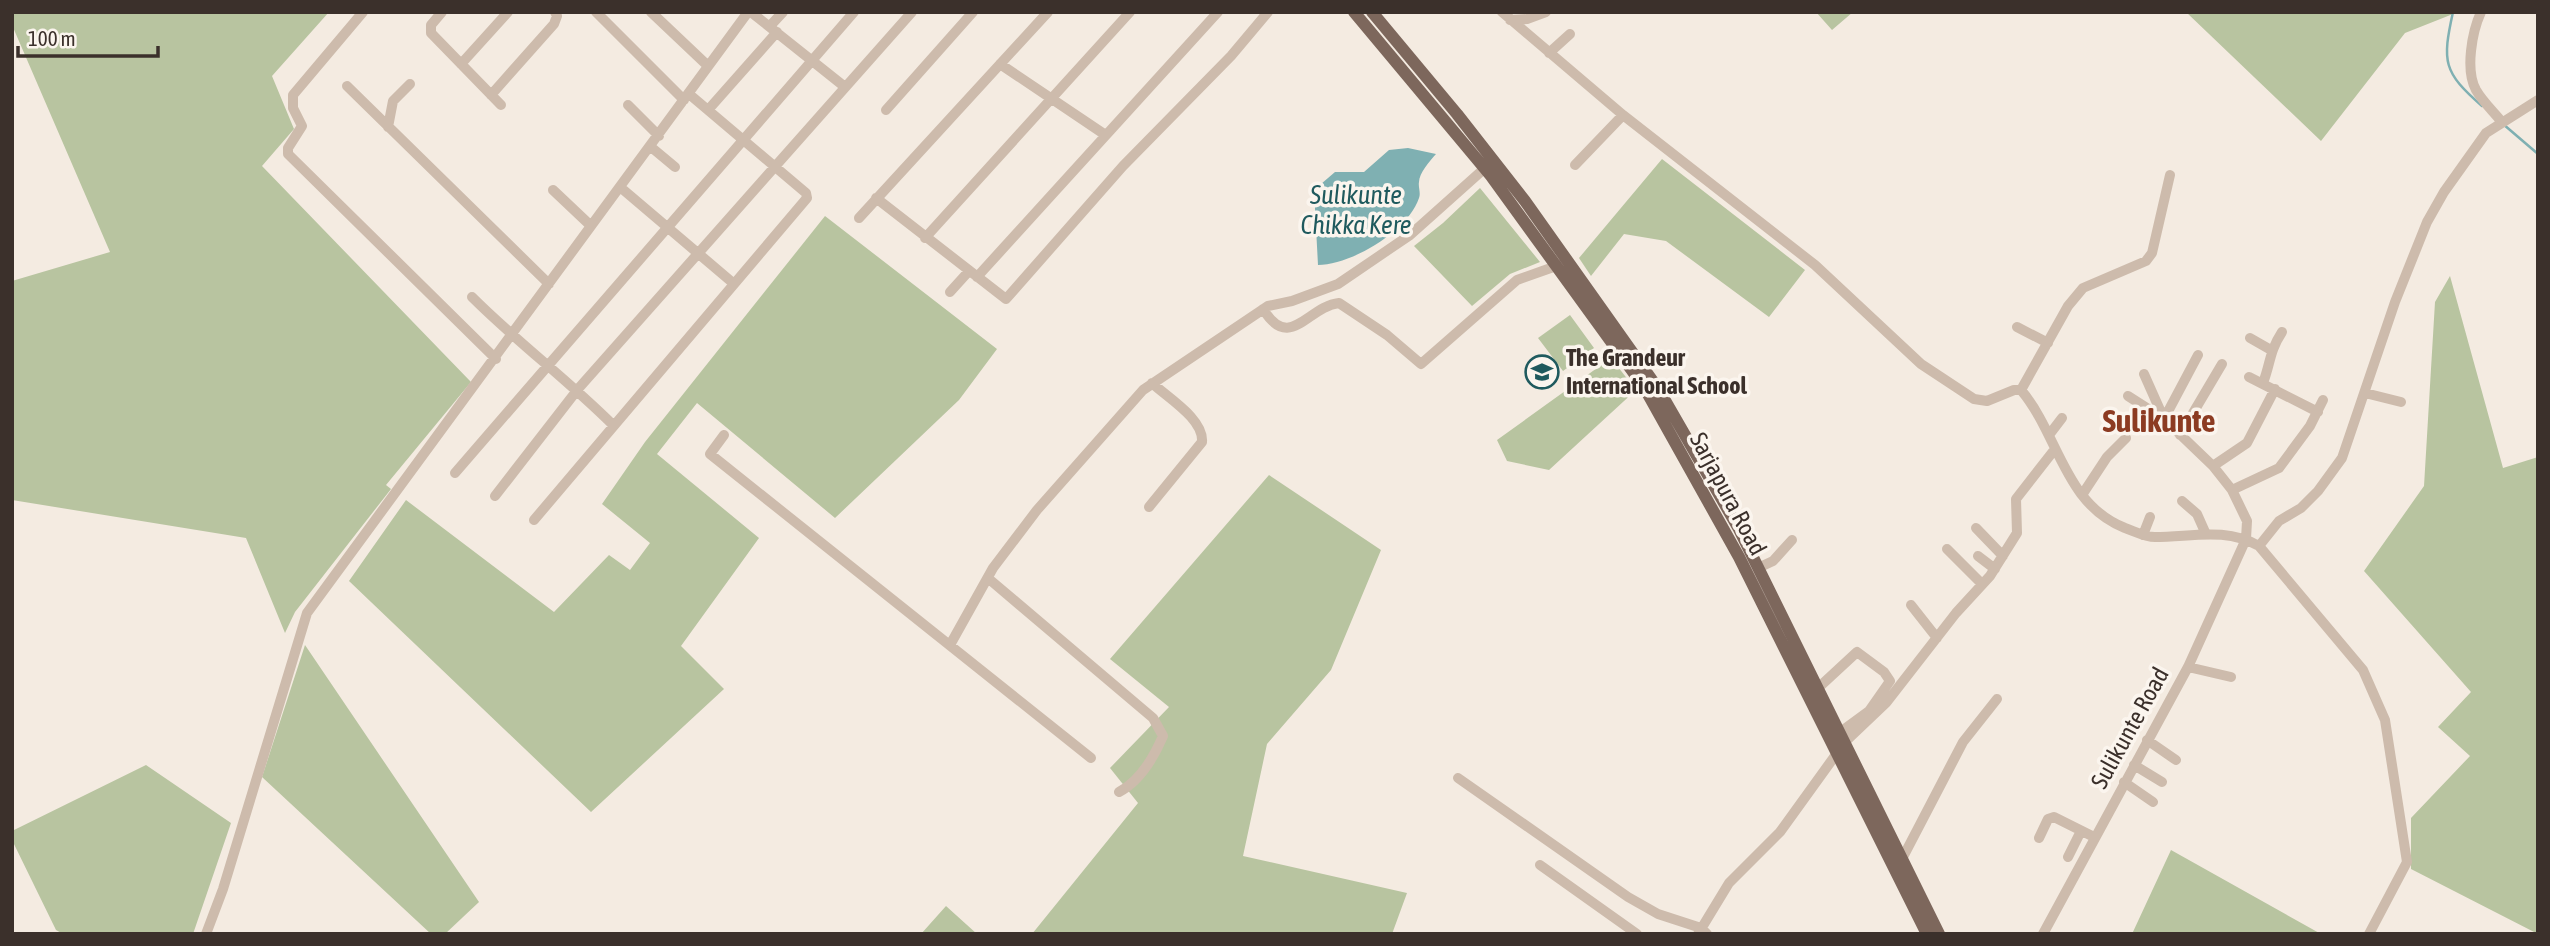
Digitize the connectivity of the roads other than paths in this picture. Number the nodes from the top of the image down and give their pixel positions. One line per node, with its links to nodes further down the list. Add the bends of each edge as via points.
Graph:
1 (363, 12): 73 (street, via 293,95 293,108 302,126 288,153)
2 (442, 12): 25 (street, via 431,25 431,33)
3 (508, 12): 25 (street)
4 (555, 12): 31 (street, via 556,21)
5 (596, 12): 32 (street)
6 (651, 12): 27 (street)
7 (749, 12): 21 (street); 27 (street)
8 (783, 12): 21 (street)
9 (854, 12): 24 (street)
10 (912, 12): 30 (street)
11 (973, 12): 38 (street)
12 (1048, 12): 26 (street)
13 (1130, 12): 33 (street)
14 (1218, 12): 42 (street)
15 (1268, 12): 60 (street, via 1006,299)
16 (1354, 12): 49 (main road, Sarjapura Road)
17 (1372, 12): 59 (main road, Sarjapura Road, via 1457,114)
18 (1546, 12): 20 (street, via 1527,19)
19 (2481, 12): 40 (street, via 2471,72 2474,88)
20 (1506, 16): 23 (street)
21 (774, 29): 24 (street); 37 (street)
22 (1570, 34): 23 (street)
23 (1549, 53): 39 (street)
24 (811, 60): 30 (street); 44 (street)
25 (461, 64): 31 (street)
26 (1000, 64): 33 (street); 53 (street)
27 (708, 66): 32 (street)
28 (410, 84): 41 (street, via 393,101)
29 (347, 86): 41 (street)
30 (845, 88): 48 (street)
31 (491, 95): 36 (street)
32 (687, 97): 37 (street); 43 (street)
33 (1051, 97): 42 (street); 57 (street)
34 (2538, 100): 40 (street)
35 (628, 104): 43 (street)
36 (501, 105)
37 (708, 110): 44 (street)
38 (886, 110)
39 (1623, 116): 46 (street); 82 (street, via 1815,265 1921,364 1980,401)
40 (2499, 123): 83 (street, via 2482,137 2427,222)
41 (388, 127): 62 (street)
42 (1104, 134): 60 (street)
43 (659, 136): 45 (street)
44 (744, 141): 48 (street); 56 (street)
45 (651, 147): 47 (street); 51 (street)
46 (1575, 165)
47 (676, 167)
48 (775, 167): 58 (street); 61 (street, via 807,198)
49 (1485, 168): 59 (main road, Sarjapura Road); 65 (street, via 1410,235 1338,284)
50 (2170, 175): 70 (street, via 2152,253 2146,261 2083,288)
51 (620, 187): 55 (street); 56 (street)
52 (553, 190): 55 (street)
53 (876, 198): 54 (street); 57 (street)
54 (859, 218)
55 (590, 225): 62 (street)
56 (665, 227): 58 (street); 74 (street)
57 (925, 238): 60 (street)
58 (699, 254): 61 (street); 80 (street)
59 (1563, 264): 65 (street, via 1517,280 1421,364 1339,303 1291,328 1269,320); 114 (main road, Sarjapura Road, via 1659,390); 127 (main road, Sarjapura Road, via 1687,459)
60 (973, 274): 63 (street)
61 (733, 283): 90 (street)
62 (549, 284): 68 (street)
63 (950, 292)
64 (472, 297): 68 (street)
65 (1263, 309): 78 (street)
66 (2017, 327): 70 (street)
67 (2282, 332): 71 (street)
68 (512, 337): 73 (street); 74 (street)
69 (2250, 338): 71 (street)
70 (2048, 343): 82 (street)
71 (2271, 350): 79 (street)
72 (2198, 355): 89 (street)
73 (496, 359): 143 (street, via 307,613)
74 (548, 364): 80 (street); 97 (street)
75 (2222, 364): 93 (street)
76 (2144, 374): 89 (street)
77 (2249, 377): 79 (street)
78 (1152, 383): 102 (street, via 1199,425 1203,437); 116 (street, via 1037,510)
79 (2263, 383): 81 (street)
80 (578, 389): 90 (street); 100 (street)
81 (2275, 389): 87 (street); 96 (street, via 2247,443)
82 (2021, 390): 92 (street)
83 (2365, 393): 86 (street); 110 (street, via 2339,464 2301,509 2279,521)
84 (2128, 396): 89 (street)
85 (2323, 400): 87 (street)
86 (2401, 402)
87 (2318, 412): 98 (street, via 2279,468)
88 (2062, 418): 92 (street)
89 (2164, 419): 93 (street)
90 (613, 425): 104 (street)
91 (724, 435): 120 (street, via 710,454)
92 (2049, 435): 95 (street)
93 (2180, 435): 96 (street)
94 (2126, 438): 99 (street)
95 (2055, 449): 99 (street); 113 (street, via 2016,499 2017,533)
96 (2213, 466): 98 (street)
97 (455, 473)
98 (2232, 490): 108 (street, via 2246,521)
99 (2082, 495): 107 (street, via 2115,524)
100 (495, 496)
101 (2182, 501): 106 (street, via 2197,514)
102 (1149, 507)
103 (2150, 517): 107 (street)
104 (534, 520)
105 (1976, 528): 113 (street)
106 (2205, 532): 107 (street); 108 (street)
107 (2143, 535)
108 (2246, 539): 110 (street); 121 (street, Sulikunte Road)
109 (1792, 540): 114 (street, via 1773,561)
110 (2259, 546): 148 (street, via 2363,670 2385,720 2407,862)
111 (1947, 550): 117 (street)
112 (1978, 556): 115 (street)
113 (2003, 556): 115 (street)
114 (1758, 568): 123 (main road, Sarjapura Road)
115 (1995, 569): 117 (street)
116 (989, 579): 120 (street); 134 (street, via 1153,718 1163,736 1129,786)
117 (1982, 584): 119 (street)
118 (1911, 605): 119 (street)
119 (1937, 638): 125 (street, via 1886,703)
120 (950, 645): 128 (street)
121 (2188, 667): 122 (street); 126 (street, Sulikunte Road)
122 (2231, 677)
123 (1817, 689): 125 (main road, Sarjapura Road); 125 (street, via 1857,652 1890,681)
124 (1997, 699): 140 (street, via 1963,742)
125 (1842, 738): 127 (street); 140 (main road, Sarjapura Road)
126 (2147, 740): 129 (street); 130 (street, Sulikunte Road)
127 (1836, 754): 142 (street, via 1780,832 1729,883); 145 (main road, Sarjapura Road)
128 (1091, 758)
129 (2176, 760)
130 (2134, 765): 132 (street, Sulikunte Road); 133 (street)
131 (1458, 778): 142 (street, via 1628,897)
132 (2124, 782): 135 (street); 137 (street, Sulikunte Road)
133 (2162, 782)
134 (1119, 792)
135 (2153, 802)
136 (2081, 831): 137 (street); 138 (street, via 2051,817); 139 (street)
137 (2094, 837): 147 (street, Sulikunte Road)
138 (2039, 838)
139 (2068, 857)
140 (1902, 859): 146 (main road, Sarjapura Road)
141 (1540, 865): 144 (street)
142 (1702, 932)
143 (206, 934)
144 (1637, 934)
145 (1927, 934)
146 (1939, 934)
147 (2043, 934)
148 (2369, 934)

